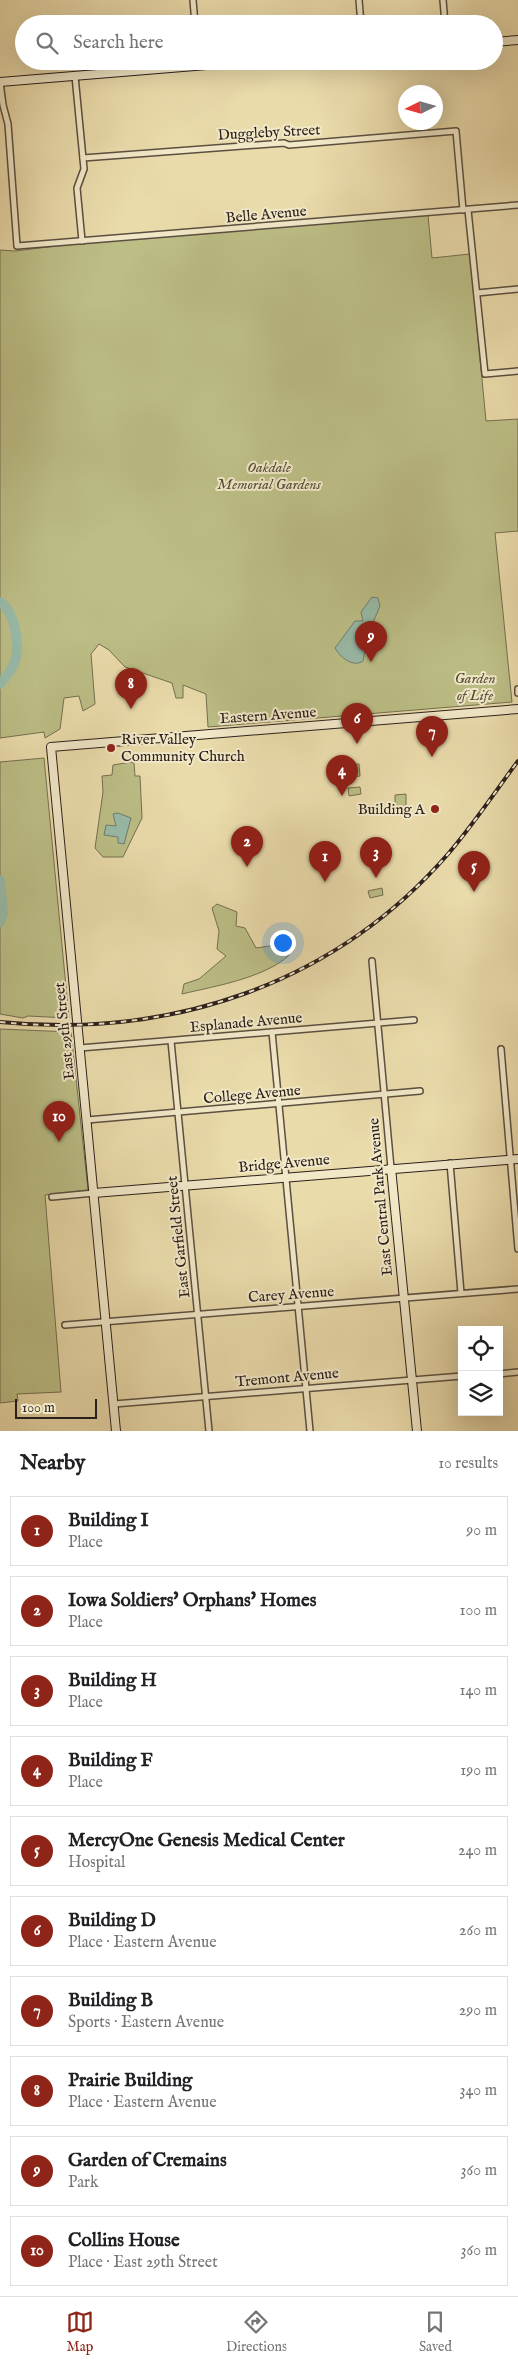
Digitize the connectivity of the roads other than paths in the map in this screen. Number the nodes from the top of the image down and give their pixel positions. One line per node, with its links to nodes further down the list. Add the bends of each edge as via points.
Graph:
1 (193, 0): 4 (street)
2 (359, 0): 5 (street)
3 (444, 0): 6 (street)
4 (194, 15)
5 (360, 15)
6 (445, 15)
7 (518, 40): 8 (street)
8 (503, 41)
9 (136, 70): 10 (street)
10 (75, 76): 11 (street); 12 (street)
11 (0, 82): 15 (street, Belle Avenue, via 8,124 17,246)
12 (83, 158): 14 (street, Duggleby Street, via 456,131); 15 (street, via 78,188)
13 (518, 205): 14 (street, Belle Avenue)
14 (466, 210): 15 (street, Belle Avenue); 17 (street)
15 (82, 241)
16 (518, 289): 17 (street)
17 (477, 293): 18 (street, via 485,374)
18 (518, 371)
19 (518, 689): 20 (street)
20 (518, 693)
21 (518, 709): 22 (street, Eastern Avenue)
22 (51, 747): 28 (street, East 29th Street)
23 (372, 961): 25 (street, East Central Park Avenue)
24 (414, 1020): 25 (street, Esplanade Avenue)
25 (378, 1023): 26 (street, Esplanade Avenue); 31 (street, East Central Park Avenue)
26 (272, 1032): 27 (street, Esplanade Avenue); 32 (street)
27 (171, 1041): 28 (street, Esplanade Avenue); 33 (street, East Garfield Street)
28 (80, 1048): 34 (street, East 29th Street)
29 (501, 1049): 35 (street)
30 (420, 1091): 31 (street, College Avenue)
31 (384, 1095): 32 (street, College Avenue); 37 (street, East Central Park Avenue)
32 (279, 1104): 33 (street, College Avenue); 38 (street)
33 (178, 1114): 34 (street, College Avenue); 39 (street, East Garfield Street)
34 (87, 1120): 40 (street, East 29th Street)
35 (514, 1159): 36 (street, Bridge Avenue); 42 (street)
36 (450, 1163): 37 (street, Bridge Avenue); 44 (street)
37 (391, 1168): 38 (street, Bridge Avenue); 45 (street, East Central Park Avenue)
38 (286, 1176): 39 (street, Bridge Avenue); 46 (street)
39 (186, 1185): 40 (street, Bridge Avenue); 47 (street, East Garfield Street)
40 (94, 1194): 41 (street, Bridge Avenue); 48 (street, East 29th Street)
41 (52, 1197)
42 (518, 1249)
43 (518, 1289): 44 (street, Carey Avenue)
44 (461, 1293): 45 (street, Carey Avenue)
45 (404, 1298): 46 (street, Carey Avenue); 53 (street, East Central Park Avenue)
46 (300, 1306): 47 (street, Carey Avenue); 54 (street)
47 (198, 1314): 48 (street, Carey Avenue); 55 (street, East Garfield Street)
48 (106, 1321): 49 (street, Carey Avenue); 56 (street, East 29th Street)
49 (65, 1325)
50 (518, 1372): 51 (street)
51 (503, 1374)
52 (458, 1376): 53 (street, Tremont Avenue)
53 (411, 1380): 54 (street, Tremont Avenue); 60 (street, East Central Park Avenue)
54 (306, 1388): 55 (street, Tremont Avenue); 59 (street)
55 (206, 1397): 56 (street, Tremont Avenue); 58 (street, East Garfield Street)
56 (114, 1404): 57 (street, East 29th Street)
57 (116, 1431)
58 (209, 1431)
59 (310, 1431)
60 (416, 1431)

